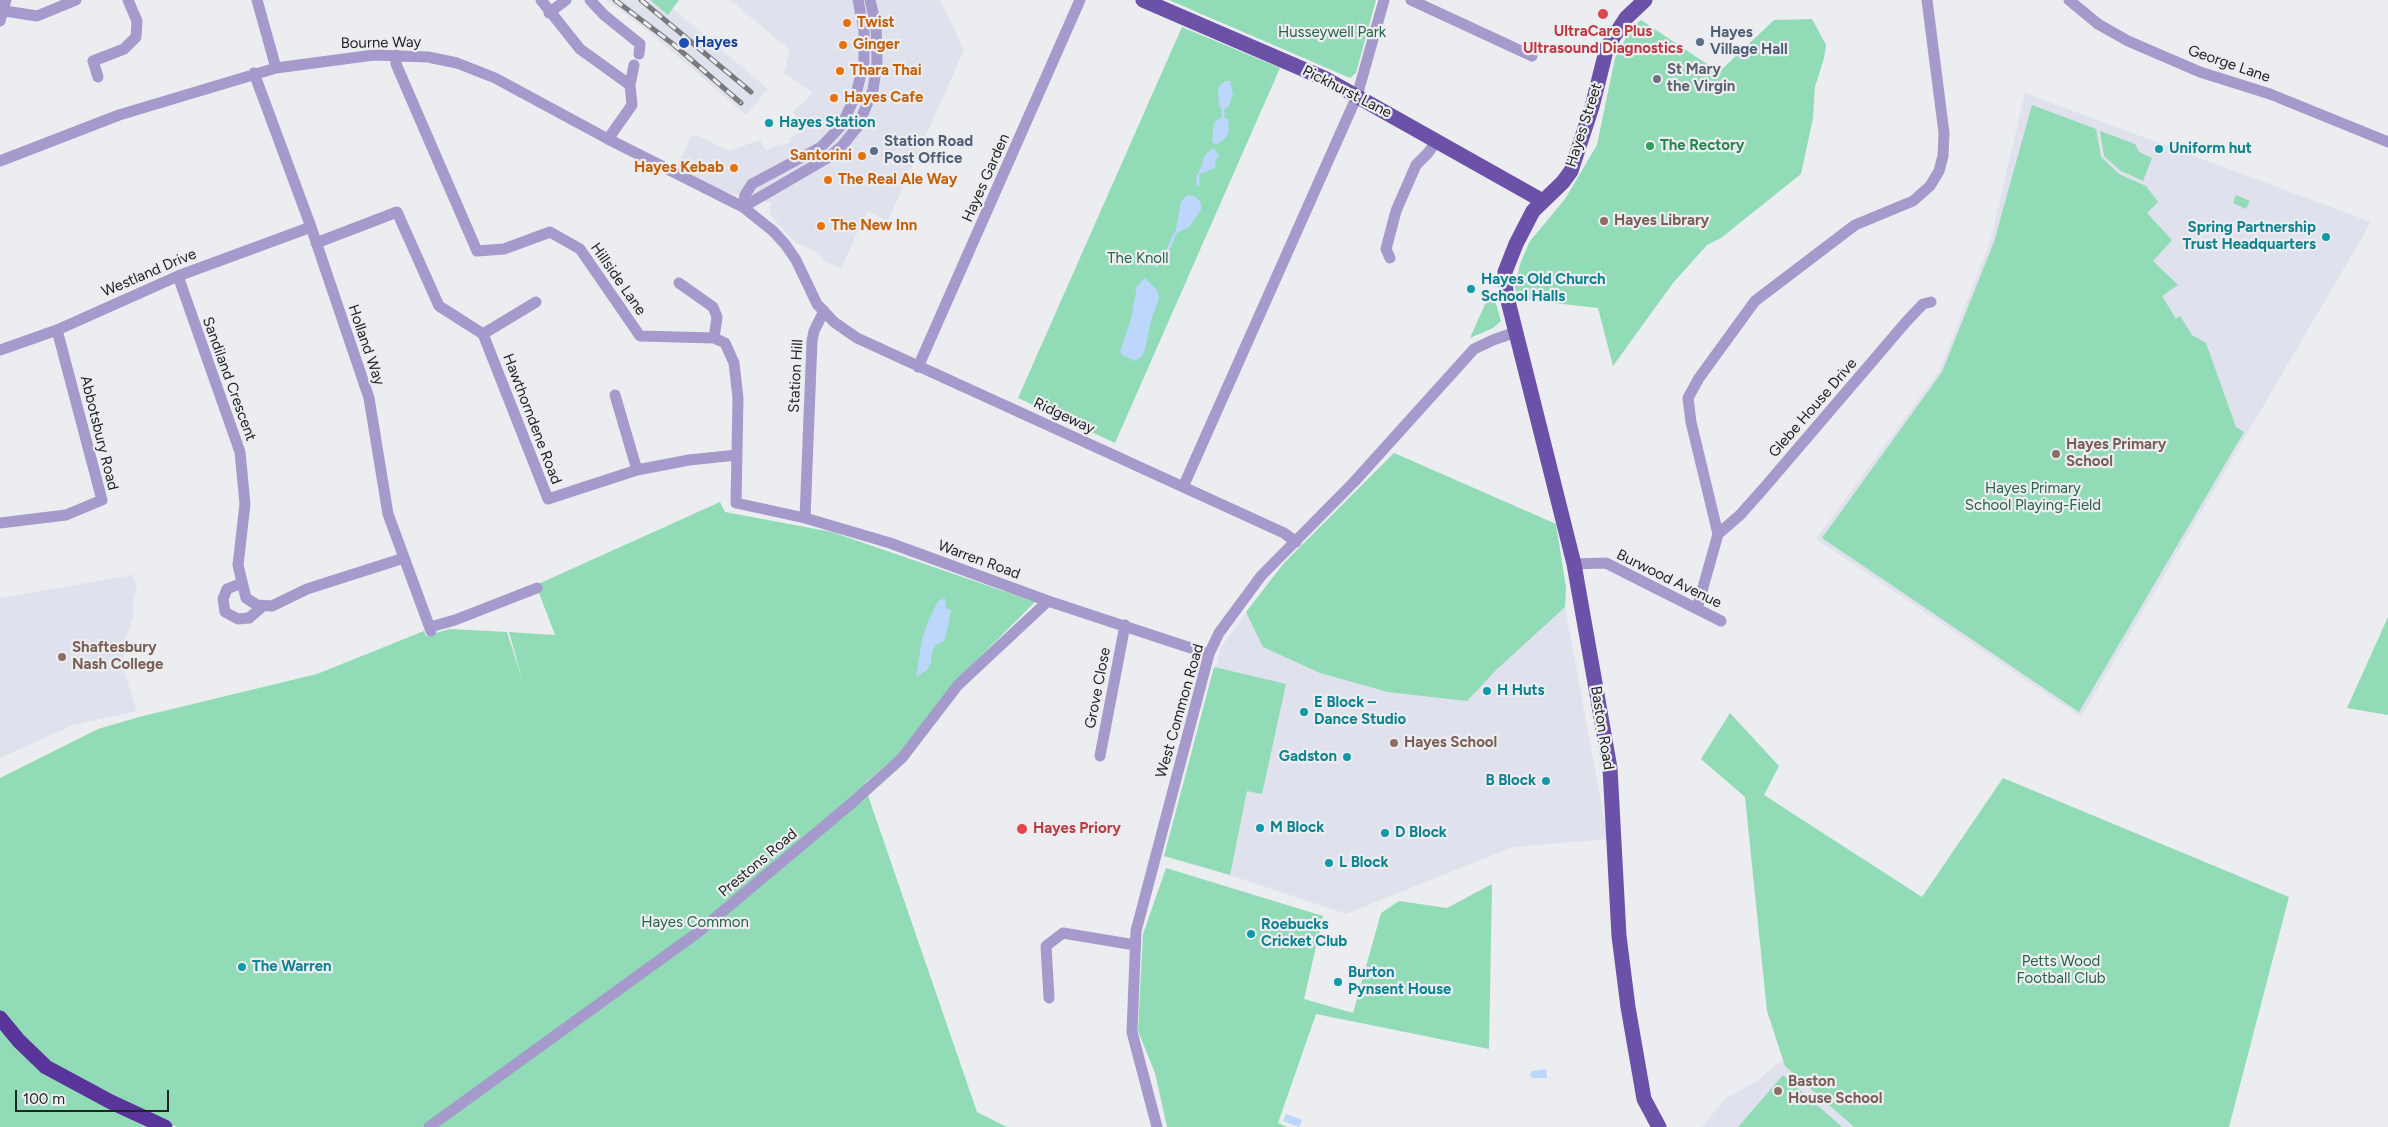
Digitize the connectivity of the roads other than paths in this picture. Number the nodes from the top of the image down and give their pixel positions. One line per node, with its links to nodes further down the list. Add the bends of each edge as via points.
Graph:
1 (76, 0): 16 (street, via 37,16)
2 (128, 0): 24 (street, via 137,22 136,38 124,49 92,61)
3 (257, 0): 22 (street)
4 (541, 0): 17 (street)
5 (566, 0): 17 (street)
6 (590, 0): 18 (street)
7 (858, 0): 32 (street, via 864,30 864,62 856,94 842,125 821,147 752,184 745,195)
8 (870, 0): 32 (street, via 876,25 877,62 873,90 858,126 829,156)
9 (1080, 0): 46 (street, Hayes Garden)
10 (1144, 0): 26 (main road, Pickhurst Lane, via 1326,79)
11 (1384, 0): 26 (street)
12 (1411, 0): 20 (street)
13 (1645, 0): 31 (main road, Hayes Street, via 1626,18 1607,47 1571,171 1552,194)
14 (1927, 0): 53 (street, via 1944,133 1943,156 1930,186 1913,201 1855,225 1755,301 1688,398)
15 (2069, 0): 29 (street, George Lane, via 2098,24 2128,41 2200,72 2270,94)
16 (4, 11)
17 (549, 12): 25 (street, via 580,49)
18 (643, 49)
19 (396, 55): 22 (street, Bourne Way, via 348,57); 27 (street, Bourne Way, via 442,60 483,72); 44 (street, Hillside Lane, via 396,64 477,251 504,249 550,232 580,249 640,336)
20 (1532, 56)
21 (634, 65): 25 (street)
22 (276, 68): 23 (street, Bourne Way)
23 (254, 73): 30 (street, Bourne Way, via 101,121); 33 (street, Holland Way)
24 (98, 77)
25 (630, 85): 27 (street, via 632,105)
26 (1357, 96): 28 (main road, Pickhurst Lane); 50 (street)
27 (608, 139): 32 (street, Bourne Way)
28 (1436, 140): 31 (main road, Pickhurst Lane); 35 (street, via 1416,165 1396,211 1386,250)
29 (2388, 142)
30 (0, 161)
31 (1542, 200): 42 (main road, Hayes Street, via 1533,211 1505,268 1506,293)
32 (744, 207): 40 (street, via 785,244 813,298)
33 (311, 227): 34 (street, Holland Way); 36 (street, Westland Drive)
34 (316, 243): 43 (street, via 397,212 439,306); 55 (street, Holland Way, via 369,398 388,514)
35 (1390, 258)
36 (178, 276): 41 (street, Westland Drive); 57 (street, Sandiland Crescent, via 240,452 244,504 238,565)
37 (678, 284): 44 (street, via 713,307 717,317)
38 (536, 302): 43 (street)
39 (1931, 302): 53 (street, Glebe House Drive, via 1923,304 1906,322 1764,488)
40 (824, 311): 46 (street, Ridgeway, via 857,338); 51 (street, Station Hill, via 812,341)
41 (57, 330): 45 (street, Westland Drive); 52 (street, Abbotsbury Road, via 102,500 66,515)
42 (1516, 332): 54 (street, West Common Road, via 1474,349); 56 (main road, Baston Road)
43 (483, 334): 49 (street, Hawthorndene Road, via 548,499)
44 (714, 338): 48 (street, via 725,343 734,363 738,398)
45 (0, 350)
46 (918, 367): 50 (street, Ridgeway)
47 (615, 394): 49 (street)
48 (737, 455): 49 (street, Hawthorndene Road); 51 (street, Warren Road, via 736,503)
49 (637, 470)
50 (1183, 487): 54 (street, Ridgeway, via 1284,533)
51 (806, 518): 59 (street, Warren Road, via 890,543)
52 (0, 523)
53 (1718, 534): 61 (street)
54 (1296, 542): 64 (street, West Common Road, via 1261,576 1223,627)
55 (404, 558): 58 (street, Holland Way, via 431,629); 60 (street, via 308,589 272,606)
56 (1574, 564): 61 (street, Burwood Avenue, via 1606,563); 72 (main road, Baston Road, via 1610,768 1619,936 1628,1007 1644,1098)
57 (242, 583): 60 (street, Sandiland Crescent, via 246,598); 60 (street, via 227,589 223,599 225,612 238,618 249,618)
58 (537, 588)
59 (1048, 602): 63 (street, Warren Road); 70 (street, Prestons Road, via 958,685 902,758 853,802 697,933)
60 (263, 606)
61 (1697, 609): 62 (street, Burwood Avenue)
62 (1721, 621)
63 (1124, 625): 64 (street, Warren Road); 65 (street, Grove Close)
64 (1209, 654): 66 (street, West Common Road)
65 (1100, 756)
66 (1135, 945): 67 (street, via 1063,933 1046,946); 71 (street, West Common Road, via 1132,1032)
67 (1049, 998)
68 (0, 1018): 69 (highway, via 46,1067)
69 (165, 1127)
70 (429, 1127)
71 (1157, 1127)
72 (1659, 1127)

